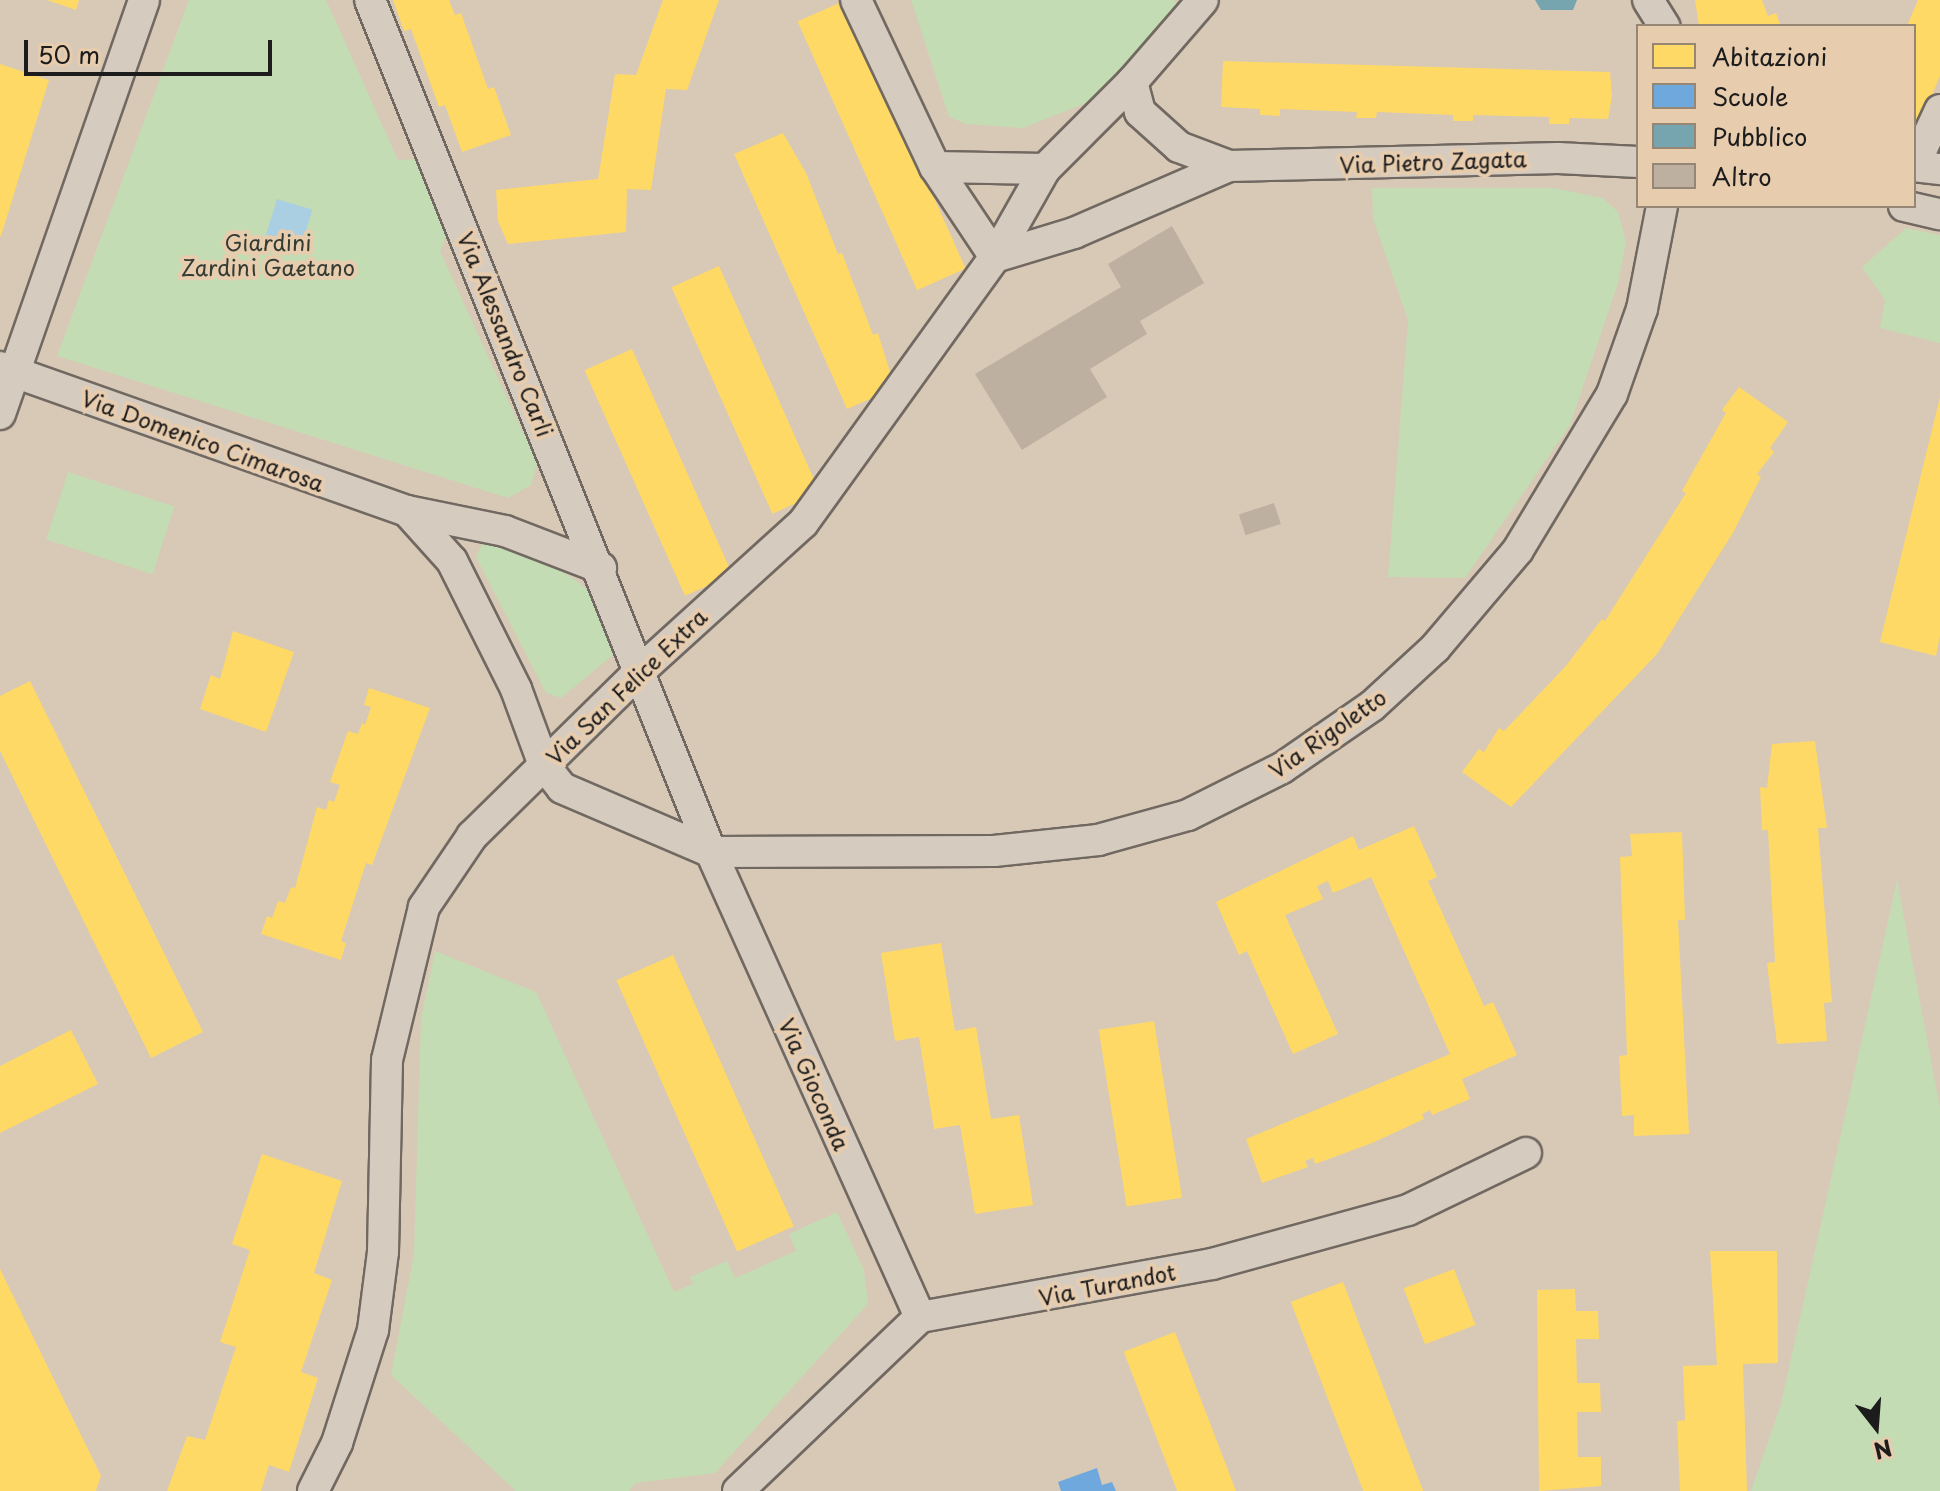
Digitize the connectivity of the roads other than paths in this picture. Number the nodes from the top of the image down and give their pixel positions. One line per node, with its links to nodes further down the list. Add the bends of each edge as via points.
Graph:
1 (144, 0): 20 (street)
2 (370, 0): 23 (street, Via Alessandro Carli)
3 (856, 0): 13 (street)
4 (1203, 0): 7 (street, Via San Felice Extra)
5 (1648, 0): 6 (street)
6 (1663, 24)
7 (1132, 82): 11 (street, Via Pietro Zagata, via 1140,112 1179,147); 14 (street, Via San Felice Extra)
8 (1940, 110): 10 (street)
9 (1636, 162): 11 (street, Via Pietro Zagata, via 1558,158)
10 (1916, 162)
11 (1229, 166): 19 (street, Via Pietro Zagata, via 1074,233)
12 (1916, 166): 15 (street)
13 (935, 167): 14 (street); 19 (street)
14 (1045, 169): 19 (street, Via San Felice Extra)
15 (1940, 169)
16 (1662, 208): 26 (street, Via Rigoletto, via 1642,309 1612,394 1518,550 1425,658 1372,706 1282,768 1188,815 1098,840 994,851)
17 (1913, 208): 18 (street)
18 (1940, 214)
19 (995, 257): 24 (street, Via San Felice Extra, via 803,523)
20 (7, 370): 21 (street); 22 (street, Via Domenico Cimarosa)
21 (0, 414)
22 (407, 511): 23 (street, Via Domenico Cimarosa, via 505,531); 25 (street, Via Domenico Cimarosa, via 452,561 516,689)
23 (601, 568): 24 (street, Via Alessandro Carli)
24 (642, 669): 25 (street, Via San Felice Extra); 26 (street, Via Gioconda)
25 (544, 765): 26 (street, via 562,788); 29 (street, Via San Felice Extra, via 458,853 424,907 387,1060 383,1252 373,1330 337,1443)
26 (711, 852): 28 (street, Via Gioconda)
27 (1526, 1153): 28 (street, Via Turandot, via 1408,1210 1227,1260)
28 (920, 1317): 30 (street)
29 (313, 1491)
30 (738, 1491)

